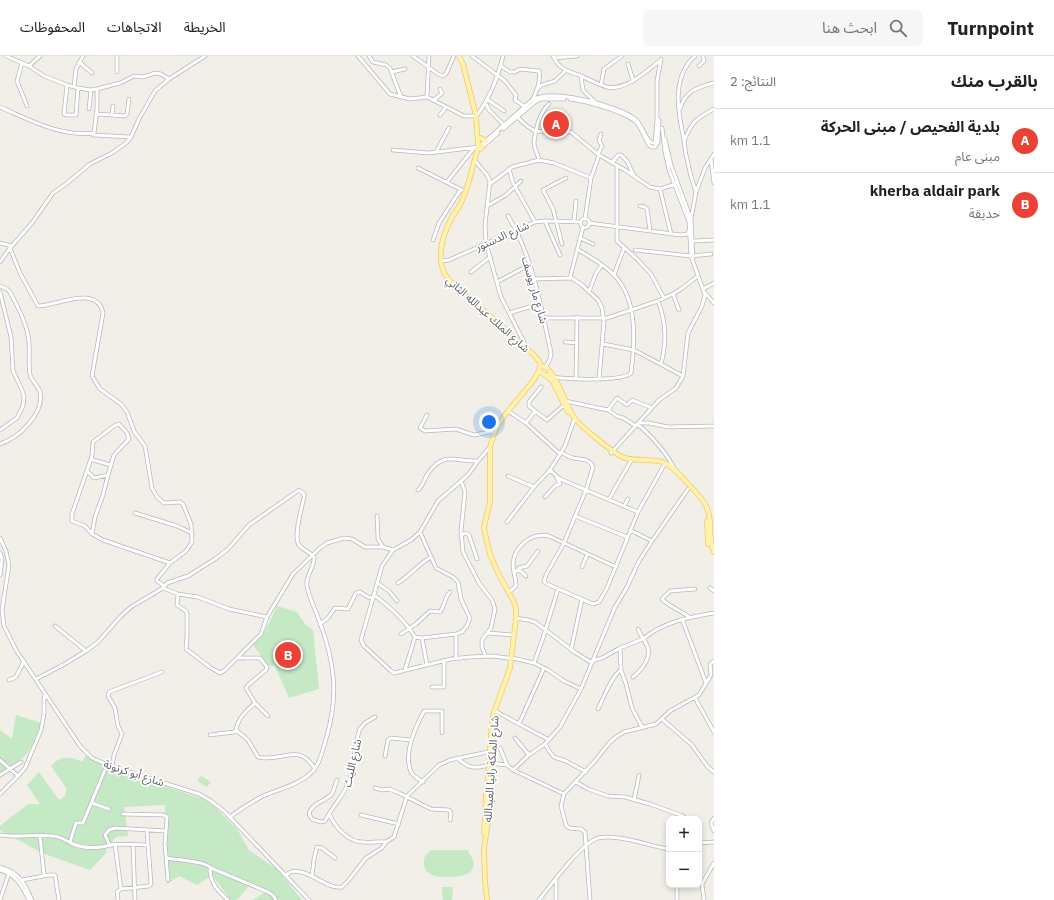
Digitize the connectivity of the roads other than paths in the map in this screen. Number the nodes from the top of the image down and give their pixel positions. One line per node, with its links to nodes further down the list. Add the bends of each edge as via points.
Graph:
1 (6, 56): 22 (street)
2 (40, 56): 24 (street)
3 (83, 56): 21 (street)
4 (117, 56): 30 (street)
5 (205, 56): 35 (street)
6 (358, 56): 46 (street, via 388,92)
7 (369, 56): 31 (street, via 373,62 386,65)
8 (413, 56): 27 (street)
9 (429, 56): 27 (street)
10 (454, 56): 27 (street, via 444,75)
11 (460, 56): 67 (main road, شارع الملك عبدالله الثاني)
12 (472, 56): 33 (street)
13 (503, 56): 25 (street)
14 (565, 56): 15 (street); 19 (street)
15 (577, 56)
16 (622, 56): 39 (street, via 604,69)
17 (695, 56): 62 (street, via 687,64 681,77)
18 (703, 56): 26 (street, via 704,61)
19 (553, 57): 29 (street)
20 (661, 58): 36 (street); 69 (street)
21 (79, 62): 32 (street); 40 (street)
22 (22, 63): 24 (street); 54 (street, via 18,81)
23 (628, 64): 36 (street)
24 (29, 66): 38 (street, via 39,74)
25 (501, 66): 33 (street); 42 (street, via 510,72 520,69 539,71)
26 (699, 66)
27 (428, 67): 47 (street)
28 (405, 69): 31 (street)
29 (565, 71): 34 (street); 42 (street, via 555,82)
30 (117, 72)
31 (392, 72): 46 (street)
32 (92, 73)
33 (498, 76): 52 (street); 56 (street, via 512,88 516,101)
34 (581, 76): 39 (street); 51 (street, via 583,90)
35 (169, 79): 43 (street, via 155,73 143,77 134,76); 76 (street, via 153,93)
36 (634, 80): 39 (street, via 614,87)
37 (713, 83): 62 (street, via 686,95)
38 (67, 85): 40 (street); 41 (street, via 64,114 66,115 76,115)
39 (601, 85)
40 (74, 87): 41 (street)
41 (78, 88): 45 (street)
42 (538, 88): 48 (street)
43 (97, 89): 45 (street); 64 (street)
44 (440, 89): 50 (street, via 442,93)
45 (91, 90): 60 (street)
46 (401, 97): 47 (street)
47 (427, 97): 50 (street)
48 (533, 99): 51 (street, via 542,96 560,97); 56 (street)
49 (129, 100): 65 (street, via 124,117)
50 (434, 100): 59 (street)
51 (597, 103): 57 (street)
52 (486, 104): 63 (street); 67 (street); 70 (street)
53 (549, 104): 73 (street, via 542,112)
54 (27, 106)
55 (113, 106): 65 (street)
56 (524, 106): 68 (street)
57 (603, 106): 68 (street, via 573,100 542,99); 69 (street, via 636,119 652,143 656,139); 81 (street, via 632,120 649,145)
58 (0, 107): 74 (street, via 55,129 76,134)
59 (446, 107): 66 (street); 67 (street, via 464,116)
60 (89, 109)
61 (714, 109): 79 (street, via 694,121)
62 (679, 110): 79 (street)
63 (504, 111)
64 (96, 114): 65 (street); 74 (street)
65 (112, 115)
66 (440, 115)
67 (477, 115): 77 (main road, شارع الملك عبدالله الثاني); 80 (main road, شارع الملك عبدالله الثاني)
68 (516, 116): 70 (street); 73 (street, via 529,128); 80 (street)
69 (658, 120): 72 (street); 81 (street, via 658,142)
70 (504, 125): 78 (street)
71 (449, 128): 83 (street)
72 (662, 128): 84 (street); 101 (street)
73 (537, 130): 86 (street, via 571,132); 88 (street, via 534,144)
74 (94, 133): 76 (street, via 93,135)
75 (601, 134): 86 (street, via 599,140 602,146)
76 (131, 137): 135 (street, via 53,193)
77 (481, 138): 78 (main road); 80 (main road, شارع الملك عبدالله الثاني)
78 (486, 141): 80 (street)
79 (684, 141): 106 (street)
80 (479, 147): 83 (street); 89 (main road, شارع الملك عبدالله الثاني); 98 (street); 105 (main road, شارع الملك عبدالله الثاني)
81 (655, 147): 84 (street)
82 (394, 150): 83 (street)
83 (436, 152)
84 (665, 152): 101 (street)
85 (714, 154): 87 (street)
86 (598, 155): 90 (street); 96 (street)
87 (711, 159): 99 (street); 106 (street)
88 (540, 160): 93 (street); 96 (street)
89 (476, 162): 100 (street, via 487,175); 145 (main road, شارع الملك عبدالله الثاني, via 467,196 448,229)
90 (612, 163): 91 (street); 94 (street, via 621,155)
91 (617, 166): 94 (street); 121 (street)
92 (418, 168): 98 (street)
93 (509, 169): 100 (street); 102 (street)
94 (634, 176): 104 (street, via 650,187)
95 (566, 178): 116 (street, via 543,190)
96 (591, 178): 113 (street)
97 (522, 181): 102 (street)
98 (447, 182): 103 (street)
99 (714, 183)
100 (490, 184): 108 (street)
101 (676, 184): 104 (street); 111 (street); 114 (street)
102 (515, 187): 108 (street); 118 (street)
103 (461, 189): 105 (street); 128 (street, via 439,223)
104 (660, 189): 126 (street)
105 (466, 191): 145 (main road, شارع الملك عبدالله الثاني, via 447,229 441,249)
106 (696, 192): 110 (street)
107 (576, 201): 117 (street)
108 (487, 206): 131 (street)
109 (640, 206): 124 (street, via 647,209)
110 (694, 208): 111 (street); 114 (street)
111 (688, 210): 114 (street)
112 (508, 216): 123 (street, شارع مار يوسف)
113 (585, 218): 119 (street); 120 (street)
114 (690, 220): 125 (street); 130 (street)
115 (545, 221): 116 (street, شارع الدستور); 118 (street, شارع الدستور); 142 (street)
116 (557, 221): 117 (street, شارع الدستور); 133 (street)
117 (574, 221): 119 (street, شارع الدستور)
118 (535, 222): 123 (street, شارع الدستور)
119 (581, 222): 122 (street)
120 (589, 223): 121 (street); 122 (street, via 587,227)
121 (616, 226): 124 (street); 136 (street, via 618,242)
122 (583, 227): 127 (street)
123 (516, 230): 131 (street, شارع الدستور); 147 (street, شارع مار يوسف)
124 (650, 230): 126 (street)
125 (690, 230): 126 (street, via 683,235); 143 (street)
126 (671, 234)
127 (580, 238): 134 (street); 137 (street)
128 (433, 240)
129 (713, 240): 130 (street)
130 (693, 241): 143 (street)
131 (486, 243): 141 (street); 145 (street, شارع الدستور)
132 (0, 244): 135 (street)
133 (562, 244)
134 (593, 244)
135 (11, 247): 139 (street); 231 (street, via 22,278 38,306 85,298 94,300 101,307 103,313 93,377 100,390 121,404 134,431 144,444 155,494 164,503 183,504)
136 (624, 248): 150 (street); 161 (street, via 651,274)
137 (577, 249): 146 (street); 152 (street)
138 (635, 250): 143 (street)
139 (7, 253): 144 (street); 148 (street)
140 (711, 254): 143 (street)
141 (490, 256): 149 (street); 154 (street)
142 (560, 256)
143 (692, 257): 151 (street)
144 (0, 262)
145 (441, 263): 172 (main road, شارع الملك عبدالله الثاني, via 453,282); 179 (main road, شارع الملك عبدالله الثاني, via 449,280 534,355)
146 (602, 264): 150 (street); 159 (street)
147 (529, 265): 153 (street, شارع مار يوسف); 154 (street)
148 (0, 266)
149 (471, 272)
150 (614, 275): 165 (street, via 623,288)
151 (698, 276): 157 (street); 160 (street)
152 (570, 278): 153 (street); 159 (street)
153 (534, 279): 164 (street, شارع مار يوسف)
154 (496, 282): 167 (street)
155 (714, 283): 157 (street)
156 (0, 286): 201 (street, via 10,292 26,329 30,345 30,374 39,390 40,399 36,413 24,430 8,442)
157 (704, 290): 163 (street); 181 (street, via 702,306 687,336)
158 (0, 292): 199 (street, via 11,337 13,371 24,397 17,418)
159 (589, 292): 170 (street, via 600,304)
160 (673, 294): 161 (street); 166 (street)
161 (664, 298): 162 (street)
162 (658, 301): 165 (street); 178 (street, via 665,323)
163 (714, 303)
164 (540, 304): 167 (street); 168 (street, شارع مار يوسف)
165 (631, 310): 170 (street); 177 (street)
166 (680, 310)
167 (510, 313): 171 (street)
168 (543, 318): 169 (street); 179 (street, شارع مار يوسف, via 551,353 550,359)
169 (577, 318): 170 (street); 174 (street)
170 (604, 318): 175 (street)
171 (520, 332): 172 (street); 176 (street)
172 (516, 336): 176 (main road, شارع الملك عبدالله الثاني)
173 (565, 342): 174 (street)
174 (577, 343): 183 (street)
175 (603, 344): 177 (street); 184 (street)
176 (526, 346): 179 (main road, شارع الملك عبدالله الثاني)
177 (634, 350): 178 (street); 184 (street, via 630,375)
178 (661, 364): 181 (street)
179 (543, 367): 180 (main road); 180 (main road); 185 (main road, شارع الملكة رانيا العبدالله)
180 (548, 375): 182 (main road); 185 (main road, شارع الملكة رانيا العبدالله); 187 (main road)
181 (683, 376): 188 (street, via 676,388)
182 (554, 377): 183 (street); 187 (main road)
183 (576, 378): 184 (street)
184 (599, 379)
185 (533, 381): 190 (main road, شارع الملكة رانيا العبدالله)
186 (541, 387): 191 (street, via 529,402)
187 (565, 403): 189 (street); 191 (street, via 547,420); 194 (main road); 203 (main road, via 575,418)
188 (652, 408): 189 (street, via 632,400 627,405 617,398); 193 (street)
189 (608, 410): 197 (street)
190 (508, 411): 195 (street); 200 (main road, شارع الملكة رانيا العبدالله)
191 (535, 411): 195 (street)
192 (427, 415): 200 (street, via 420,428 424,431 456,429 474,436)
193 (642, 419): 196 (street); 197 (street)
194 (574, 420): 203 (main road); 204 (street)
195 (526, 423): 204 (street)
196 (649, 423): 197 (street); 198 (street, via 668,426)
197 (637, 425): 203 (street); 208 (street, via 666,455)
198 (714, 426)
199 (0, 430)
200 (495, 431): 202 (main road, شارع الملكة رانيا العبدالله)
201 (0, 444)
202 (490, 447): 207 (street); 263 (main road, شارع الملكة رانيا العبدالله, via 490,502 484,527 492,559)
203 (612, 452): 206 (main road)
204 (561, 453): 210 (street); 219 (street, via 592,464)
205 (93, 460): 209 (street)
206 (631, 460): 208 (main road); 221 (street)
207 (478, 461): 215 (street); 218 (street, via 448,458 443,460 429,472)
208 (667, 463): 217 (main road); 224 (street); 241 (main road, via 705,504)
209 (111, 465): 211 (street, via 116,453 129,439 119,424 93,442); 212 (street)
210 (550, 470): 214 (street); 216 (street)
211 (87, 471): 212 (street, via 94,478); 232 (street, via 72,519 87,527)
212 (108, 475): 232 (street)
213 (508, 476): 216 (street)
214 (556, 476): 219 (street); 220 (street, via 560,484)
215 (461, 481): 230 (street, via 435,505); 233 (street, via 465,492)
216 (534, 487): 228 (street)
217 (688, 489): 236 (street); 246 (main road, via 706,512 707,539)
218 (418, 490)
219 (586, 490): 221 (street); 227 (street)
220 (545, 497)
221 (609, 499): 223 (street)
222 (628, 499): 223 (street)
223 (624, 506): 224 (street)
224 (638, 512): 229 (street)
225 (136, 513): 231 (street)
226 (377, 516): 238 (street, via 378,539)
227 (575, 516): 234 (street); 237 (street)
228 (507, 522)
229 (630, 530): 234 (street); 236 (street)
230 (420, 532): 239 (street); 245 (street)
231 (192, 533): 248 (street, via 189,548)
232 (92, 534): 248 (street)
233 (461, 535): 247 (street, via 469,535); 279 (street, via 463,552 495,606 496,612)
234 (627, 537): 250 (street)
235 (0, 538): 274 (street, شارع أبو كرتونة, via 9,565)
236 (652, 540): 296 (street, via 615,607)
237 (564, 543): 244 (street); 252 (street, via 544,535 531,537 515,556); 259 (street, via 544,579 545,583)
238 (383, 547): 239 (street); 243 (street, via 365,547 352,539 344,538 327,543)
239 (393, 550): 255 (street, via 382,566)
240 (538, 551): 251 (street, via 527,566)
241 (714, 552)
242 (0, 553): 253 (street)
243 (312, 555): 257 (street, via 297,542 304,496 299,490 249,525 216,559); 269 (street, via 293,574); 273 (street, via 314,561 306,586)
244 (587, 555): 249 (street); 250 (street)
245 (431, 556): 256 (street); 281 (street, via 437,569 458,582 461,599 469,616 470,621 466,628)
246 (714, 557)
247 (477, 559)
248 (170, 564): 257 (street, via 157,579)
249 (582, 567)
250 (616, 567): 266 (street, via 599,602 593,604)
251 (518, 569): 252 (street); 254 (street)
252 (514, 573): 263 (street, via 516,586)
253 (0, 575)
254 (526, 576)
255 (377, 583): 265 (street); 267 (street)
256 (398, 583)
257 (163, 587): 264 (street); 288 (street, via 128,609 98,642)
258 (710, 588): 261 (street)
259 (558, 589): 266 (street); 278 (street)
260 (695, 589): 270 (street, via 670,591 662,599)
261 (714, 591)
262 (450, 592): 276 (street, via 440,612 430,611)
263 (509, 593): 271 (main road, شارع الملكة رانيا العبدالله, via 515,605); 282 (main road, شارع الملكة رانيا العبدالله, via 514,612)
264 (178, 594): 269 (street, via 198,597 228,609); 290 (street, via 177,605 187,614 186,649 220,673)
265 (374, 596): 273 (street, via 368,597 357,592 348,609 335,608); 276 (street, via 393,610); 300 (street, via 362,642 391,671)
266 (582, 599): 287 (street)
267 (397, 600)
268 (714, 613): 270 (street)
269 (267, 617): 290 (street, via 261,634)
270 (689, 617): 272 (street)
271 (516, 618): 278 (street, via 531,620); 292 (main road, شارع الملكة رانيا العبدالله)
272 (682, 619): 285 (street); 306 (street)
273 (320, 624): 340 (street, via 332,667 335,694 328,732)
274 (2, 625): 295 (street, شارع أبو كرتونة)
275 (55, 626): 288 (street)
276 (410, 628): 280 (street); 283 (street)
277 (638, 628): 285 (street)
278 (545, 631): 287 (street); 297 (street)
279 (488, 633): 282 (street); 289 (street, via 482,642)
280 (401, 634)
281 (456, 634): 284 (street); 291 (street)
282 (512, 635): 292 (main road, شارع الملكة رانيا العبدالله)
283 (415, 637): 284 (street); 300 (street)
284 (422, 638): 298 (street)
285 (643, 639): 286 (street); 303 (street, via 648,647 648,658 643,668)
286 (620, 648): 296 (street); 301 (street)
287 (572, 650): 296 (street)
288 (86, 651): 304 (street)
289 (485, 656): 291 (street); 292 (street)
290 (238, 658): 311 (street, via 260,658 267,667 246,686)
291 (456, 659): 294 (street)
292 (510, 659): 297 (street); 313 (main road, شارع الملكة رانيا العبدالله); 328 (main road, شارع الملكة رانيا العبدالله, via 491,716)
293 (714, 660): 306 (street, via 711,663 711,675)
294 (444, 661): 298 (street); 307 (street, via 444,687)
295 (24, 662): 304 (street, شارع أبو كرتونة); 305 (street, via 16,677)
296 (592, 662): 308 (street)
297 (534, 663): 299 (street)
298 (427, 665): 300 (street)
299 (544, 668): 308 (street); 317 (street)
300 (405, 670)
301 (620, 670): 312 (street, via 612,680); 318 (street)
302 (162, 672): 338 (street, via 109,692 108,696 122,734)
303 (633, 677)
304 (36, 679): 309 (street, شارع أبو كرتونة)
305 (9, 680)
306 (706, 683): 310 (street)
307 (432, 687)
308 (581, 689): 325 (street, via 560,727)
309 (45, 694): 336 (street, شارع أبو كرتونة, via 80,746 92,758); 346 (street, via 39,735 24,769)
310 (695, 698): 316 (street, via 670,711); 320 (street)
311 (255, 703): 314 (street); 319 (street, via 239,720)
312 (598, 709)
313 (495, 711): 317 (street); 334 (main road, شارع الملكة رانيا العبدالله)
314 (268, 716)
315 (375, 717): 358 (street, شارع الليث, via 365,723 359,731 348,786)
316 (662, 719): 318 (street, via 656,724); 343 (street, via 692,745)
317 (519, 724): 325 (street)
318 (642, 728): 342 (street, via 616,736)
319 (236, 730): 322 (street); 340 (street, via 248,740 258,757 302,755)
320 (714, 732)
321 (442, 733): 324 (street, via 442,711 425,710)
322 (210, 735)
323 (515, 738): 329 (street)
324 (411, 740): 330 (street, via 391,738 388,740); 348 (street, via 410,772)
325 (549, 740): 326 (street)
326 (545, 744): 329 (street); 342 (street, via 554,757)
327 (500, 748): 335 (street)
328 (488, 752): 331 (street); 404 (main road, شارع الملكة رانيا العبدالله, via 482,852 482,877)
329 (529, 755): 341 (street)
330 (384, 756)
331 (457, 758): 337 (street, via 473,768); 348 (street, via 439,765)
332 (0, 760): 339 (street)
333 (21, 762): 339 (street)
334 (490, 763): 335 (street); 404 (main road, شارع الملكة رانيا العبدالله, via 484,853)
335 (507, 764): 341 (street)
336 (107, 765): 338 (street, شارع أبو كرتونة); 355 (street)
337 (485, 766)
338 (112, 767): 361 (street, شارع أبو كرتونة, via 204,796)
339 (10, 769): 344 (street); 346 (street)
340 (315, 769): 361 (street, via 298,782 263,796)
341 (513, 770): 352 (street)
342 (586, 772): 349 (street)
343 (714, 772)
344 (0, 775)
345 (639, 775): 354 (street)
346 (18, 776): 351 (street)
347 (337, 780): 358 (street, via 332,794 309,811 312,820 322,822)
348 (423, 782): 353 (street)
349 (576, 782): 352 (street); 354 (street, via 608,796)
350 (374, 788): 353 (street)
351 (0, 794)
352 (564, 794): 378 (street, via 561,806 565,823 569,828 584,830)
353 (407, 796): 363 (street, via 431,809 449,810); 364 (street)
354 (634, 800): 360 (street)
355 (92, 803): 356 (street); 370 (street, via 83,824 76,823)
356 (109, 808)
357 (124, 814): 366 (street, via 166,816)
358 (329, 814): 371 (street, via 334,824 352,839 362,842)
359 (361, 815): 364 (street)
360 (681, 816)
361 (230, 818): 387 (street, شارع أبو كرتونة)
362 (714, 818): 367 (street, via 710,823)
363 (450, 820)
364 (400, 824): 371 (street, via 394,837)
365 (147, 831): 366 (street); 376 (street, via 113,829 104,834); 377 (street)
366 (166, 831): 380 (street)
367 (714, 831)
368 (0, 835): 369 (street)
369 (40, 836): 370 (street, via 56,836); 388 (street)
370 (70, 842): 376 (street, via 87,848)
371 (386, 842): 389 (street, via 382,848 366,858 342,887 335,887)
372 (714, 842): 373 (street)
373 (702, 843)
374 (115, 844): 375 (street); 376 (street); 395 (street)
375 (133, 845): 377 (street); 393 (street)
376 (110, 846)
377 (148, 846): 393 (street, via 151,884)
378 (585, 846): 379 (street, via 595,839 607,837); 390 (street); 407 (street)
379 (666, 848)
380 (166, 858): 384 (street, via 209,865); 392 (street)
381 (335, 858): 389 (street, via 317,847)
382 (714, 863): 409 (street, via 702,884)
383 (0, 867): 391 (street, via 13,872)
384 (211, 868): 401 (street, via 211,879); 402 (street, via 268,892)
385 (0, 870): 386 (street)
386 (9, 873): 396 (street); 397 (street, via 19,882)
387 (286, 875): 389 (street, via 294,872); 403 (street, شارع أبو كرتونة)
388 (44, 876): 391 (street); 398 (street, via 56,876)
389 (312, 876)
390 (556, 879): 405 (street); 406 (street)
391 (22, 880): 397 (street)
392 (168, 880)
393 (135, 888): 395 (street); 400 (street)
394 (677, 888): 408 (street)
395 (121, 889): 399 (street, via 118,892)
396 (0, 900)
397 (30, 900)
398 (59, 900)
399 (118, 900)
400 (135, 900)
401 (228, 900)
402 (276, 900)
403 (309, 900)
404 (486, 900)
405 (539, 900)
406 (556, 900)
407 (590, 900)
408 (677, 900)
409 (704, 900)

